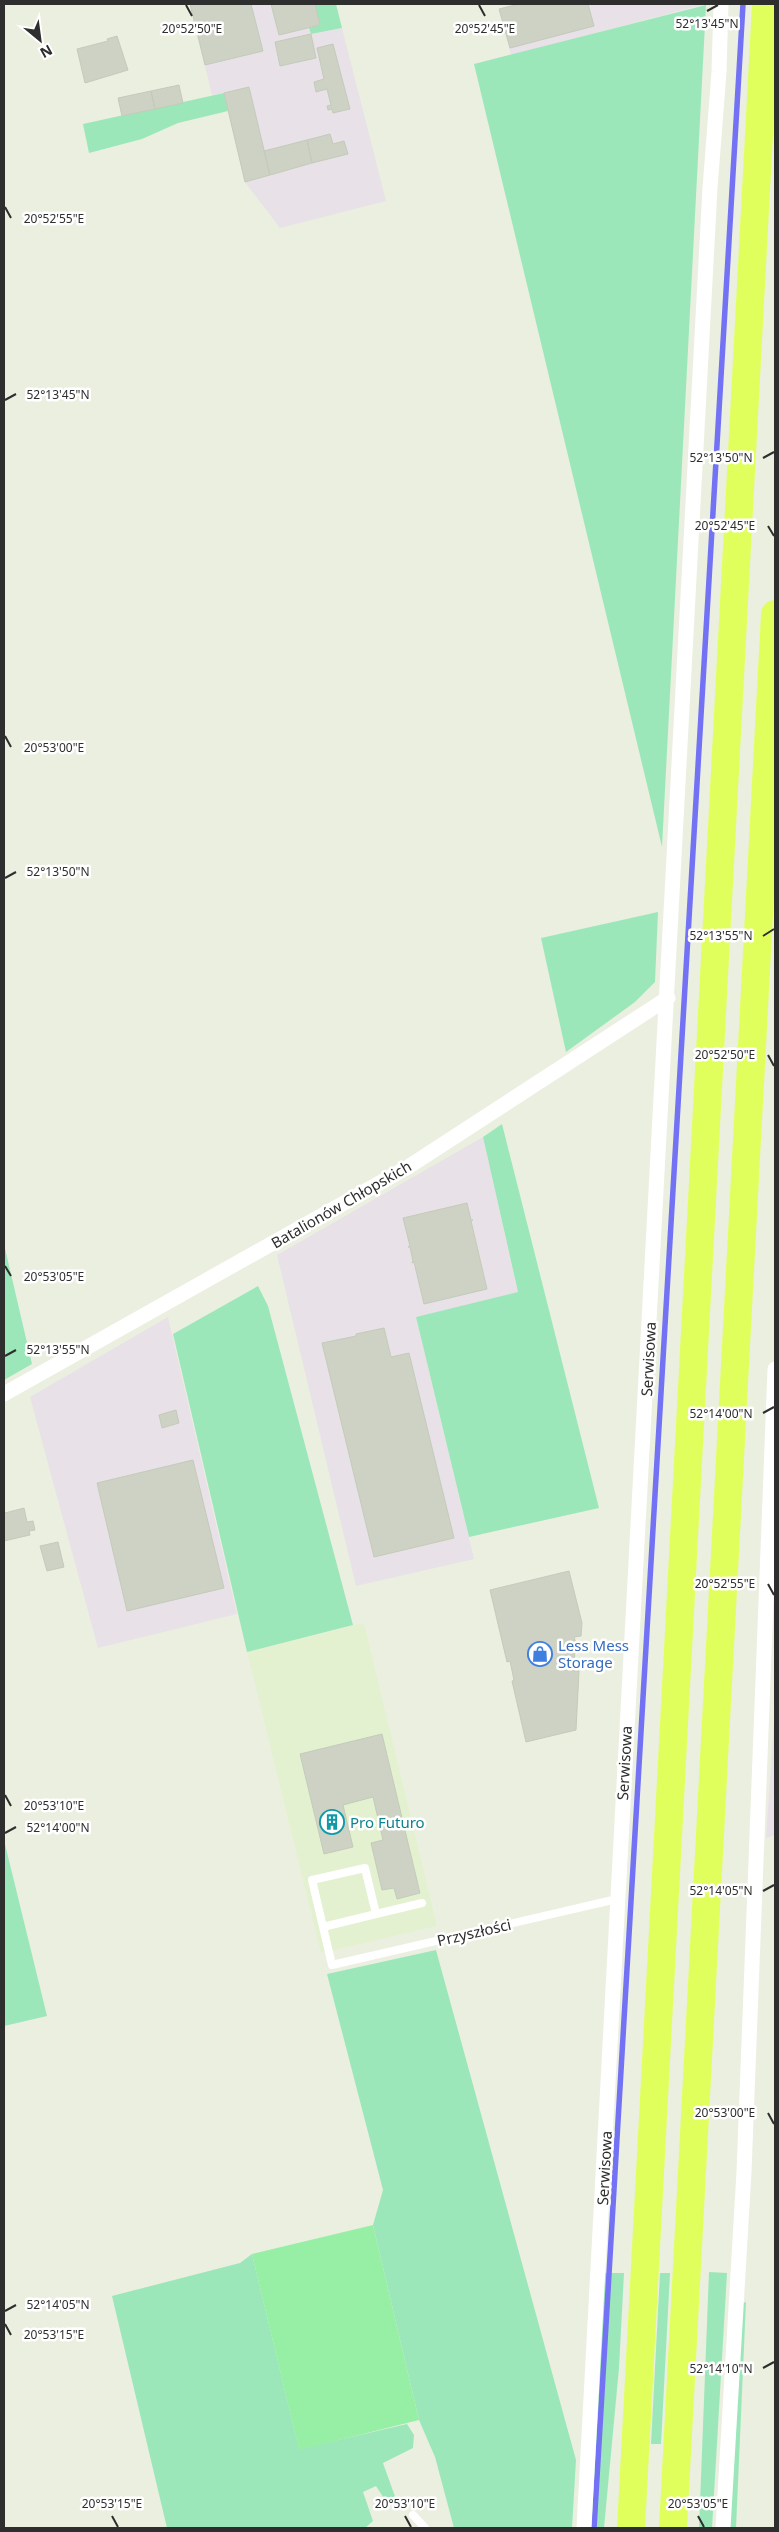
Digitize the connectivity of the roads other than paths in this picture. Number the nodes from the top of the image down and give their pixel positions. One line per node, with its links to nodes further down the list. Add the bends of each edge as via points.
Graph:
1 (721, 4): 4 (street, Serwisowa)
2 (766, 4): 14 (highway)
3 (775, 614): 15 (highway)
4 (668, 998): 6 (street, Batalionów Chłopskich, via 408,1167); 7 (street, Serwisowa)
5 (775, 1369): 16 (street, via 744,2172)
6 (4, 1394)
7 (617, 1899): 10 (lane, Przyszłości, via 332,1965); 13 (street, Serwisowa)
8 (422, 1903): 9 (lane)
9 (376, 1914): 10 (lane); 10 (lane, via 365,1868 312,1880)
10 (323, 1927)
11 (413, 2515): 12 (lane)
12 (425, 2528)
13 (584, 2528)
14 (630, 2528)
15 (673, 2528)
16 (723, 2528)

